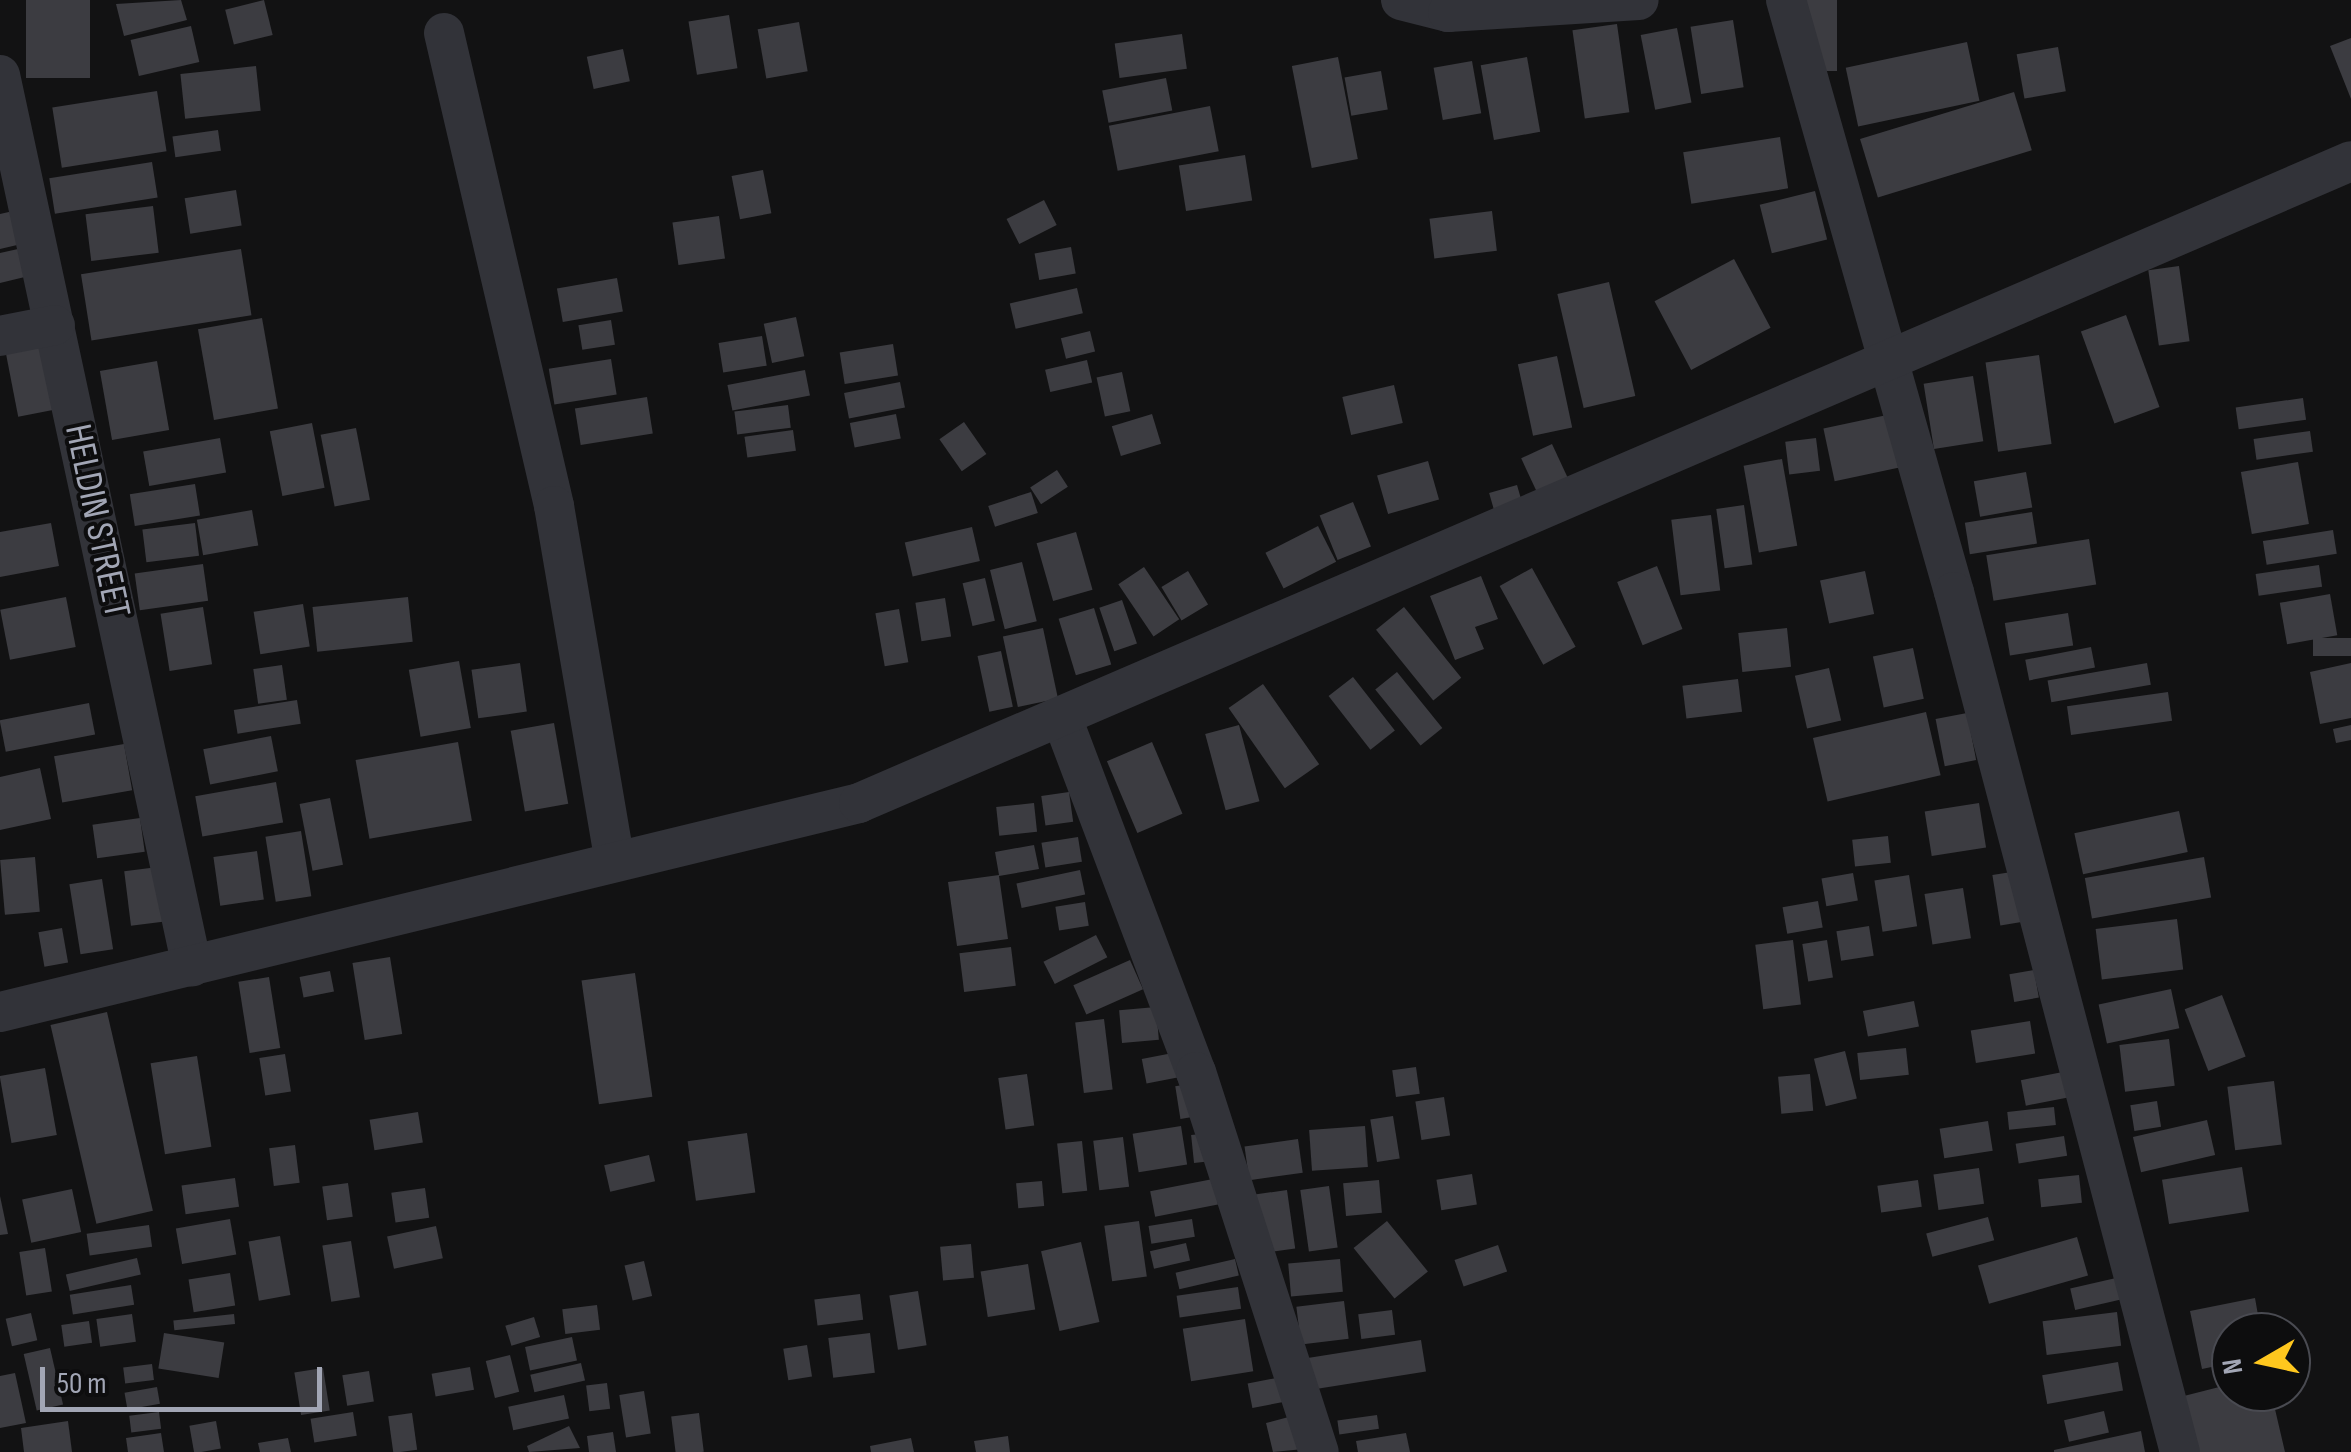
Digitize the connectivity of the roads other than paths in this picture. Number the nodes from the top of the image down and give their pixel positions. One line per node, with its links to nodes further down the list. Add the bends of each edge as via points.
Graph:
1 (1400, 0): 2 (street, via 1448,12)
2 (1640, 0)
3 (1786, 0): 9 (street)
4 (444, 33): 11 (street, via 554,506)
5 (0, 75): 7 (street, HELDIN STREET)
6 (2351, 161): 9 (street)
7 (55, 325): 8 (street); 12 (street, HELDIN STREET)
8 (0, 336)
9 (1884, 368): 10 (street); 15 (street, via 1954,592)
10 (1062, 718): 11 (street, via 859,803); 14 (street, via 1196,1072)
11 (615, 862): 12 (street)
12 (192, 967): 13 (street)
13 (0, 1012)
14 (1319, 1452)
15 (2180, 1452)

